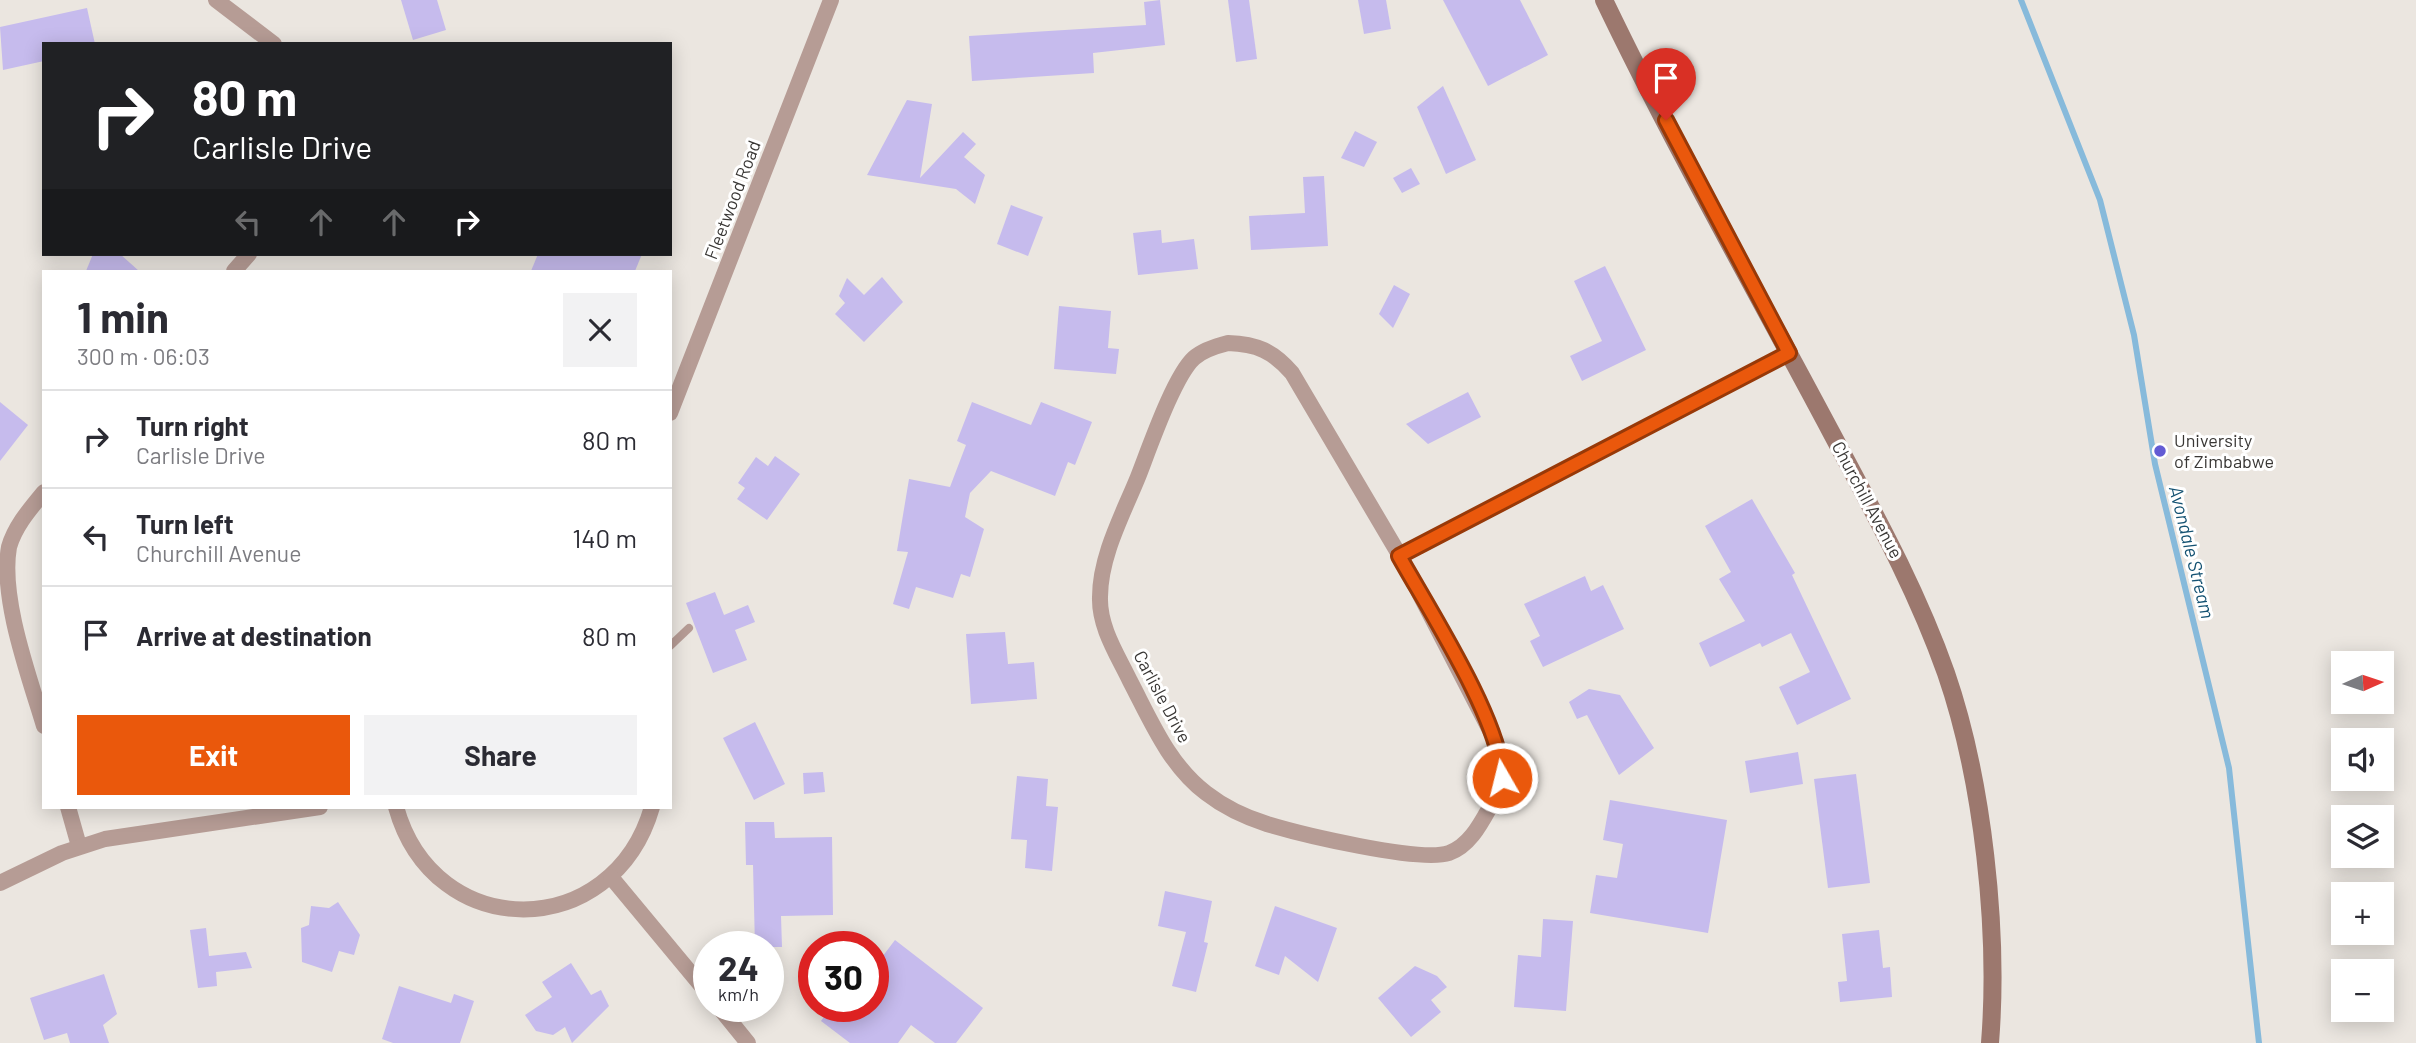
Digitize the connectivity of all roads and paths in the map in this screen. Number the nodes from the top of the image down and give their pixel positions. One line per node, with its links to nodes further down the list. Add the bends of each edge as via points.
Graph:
1 (216, 0): 4 (street)
2 (831, 0): 8 (street, Fleetwood Road)
3 (1604, 0): 7 (main road, Churchill Avenue)
4 (271, 42)
5 (247, 256): 6 (street)
6 (235, 270)
7 (1789, 353): 10 (street); 24 (main road, Churchill Avenue, via 1906,574 1946,674 1961,726 1983,849 1991,935)
8 (672, 408)
9 (42, 494): 13 (street, via 9,545 5,583)
10 (1399, 556): 10 (street, Carlisle Drive, via 1462,671 1502,759 1495,797 1463,846 1449,853 1416,855 1269,824 1225,807 1204,792 1161,742 1100,615 1112,541 1183,372 1194,358 1228,343 1262,346 1278,357 1292,373)
11 (689, 628): 12 (lane)
12 (672, 644)
13 (42, 719)
14 (69, 809): 18 (street)
15 (307, 809): 18 (street)
16 (397, 809): 19 (street, via 402,830 421,861 446,886 478,902 512,910 548,908 582,897)
17 (651, 809): 19 (street, via 631,855)
18 (79, 846): 20 (street)
19 (611, 877): 21 (street)
20 (0, 883)
21 (693, 976)
22 (731, 1022): 23 (street)
23 (748, 1043)
24 (1990, 1043)

